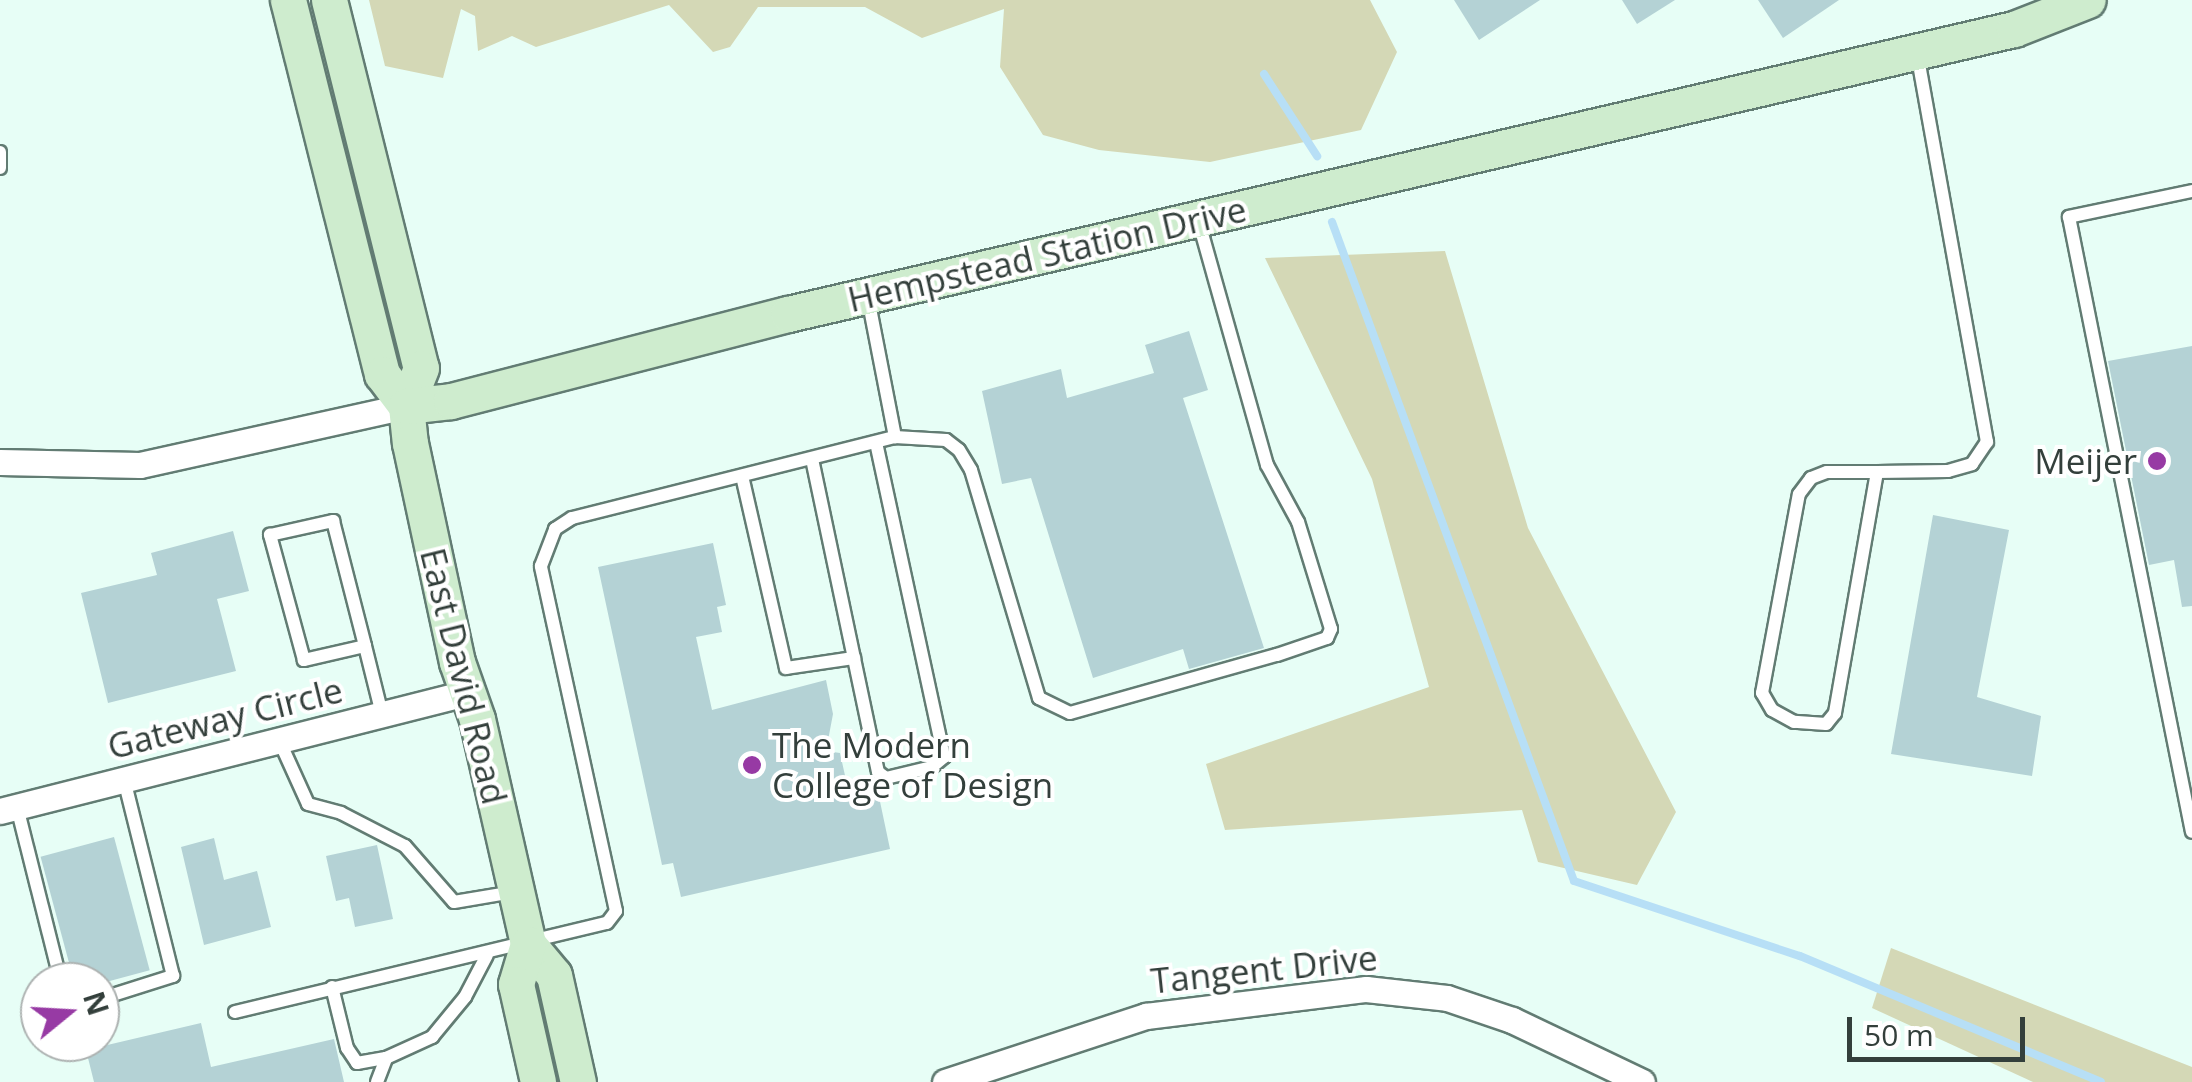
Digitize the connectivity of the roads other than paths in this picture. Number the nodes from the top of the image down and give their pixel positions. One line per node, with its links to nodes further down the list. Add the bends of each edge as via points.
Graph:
1 (288, 0): 10 (street, East David Road, via 382,374)
2 (329, 0): 10 (street, East David Road, via 421,368)
3 (2088, 0): 4 (street, Hempstead Station Drive, via 2014,29)
4 (1916, 52): 8 (street, Hempstead Station Drive); 15 (lane, via 1987,442 1972,464 1948,471)
5 (0, 152): 6 (lane)
6 (0, 168)
7 (2192, 191): 24 (lane, via 2069,216)
8 (1198, 220): 9 (street, Hempstead Station Drive); 11 (lane, via 1268,465 1298,522 1331,628 1327,638 1070,713 1050,707 1040,698 966,460 946,440)
9 (868, 296): 10 (street, Hempstead Station Drive, via 451,401); 11 (lane)
10 (406, 406): 14 (street, Hempstead Station Drive, via 140,465); 19 (street, East David Road)
11 (894, 436): 12 (lane)
12 (876, 442): 13 (lane); 18 (lane, via 944,757 932,767 886,778 878,772)
13 (812, 459): 16 (lane); 18 (lane)
14 (0, 462)
15 (1878, 472): 15 (lane, via 1827,472 1811,478 1799,494 1762,692 1772,710 1794,722 1826,724 1836,713)
16 (742, 476): 18 (lane, via 786,668); 26 (lane, via 572,518 546,545 541,566 616,911 607,923)
17 (365, 646): 17 (lane, via 304,660 270,534 333,521); 20 (lane)
18 (854, 658)
19 (468, 693): 20 (street, Gateway Circle); 25 (street, East David Road)
20 (382, 714): 21 (street, Gateway Circle)
21 (279, 740): 22 (street, Gateway Circle); 25 (lane, via 308,804 366,823 405,846 454,902)
22 (124, 779): 23 (street, Gateway Circle); 30 (lane, via 174,976)
23 (8, 809): 28 (lane)
24 (2192, 832)
25 (516, 891): 26 (street, East David Road)
26 (528, 944): 27 (lane); 34 (street, East David Road, via 516,984); 35 (street, East David Road, via 554,975)
27 (487, 955): 29 (lane, via 458,955); 32 (lane, via 465,997 432,1036)
28 (55, 962)
29 (332, 988): 31 (lane); 32 (lane, via 346,1048 357,1062)
30 (120, 993)
31 (235, 1012)
32 (386, 1058): 33 (lane)
33 (377, 1082)
34 (538, 1082)
35 (578, 1082)
36 (945, 1082): 37 (street, Tangent Drive, via 1146,1016 1366,989 1447,998 1512,1020)
37 (1642, 1082)

